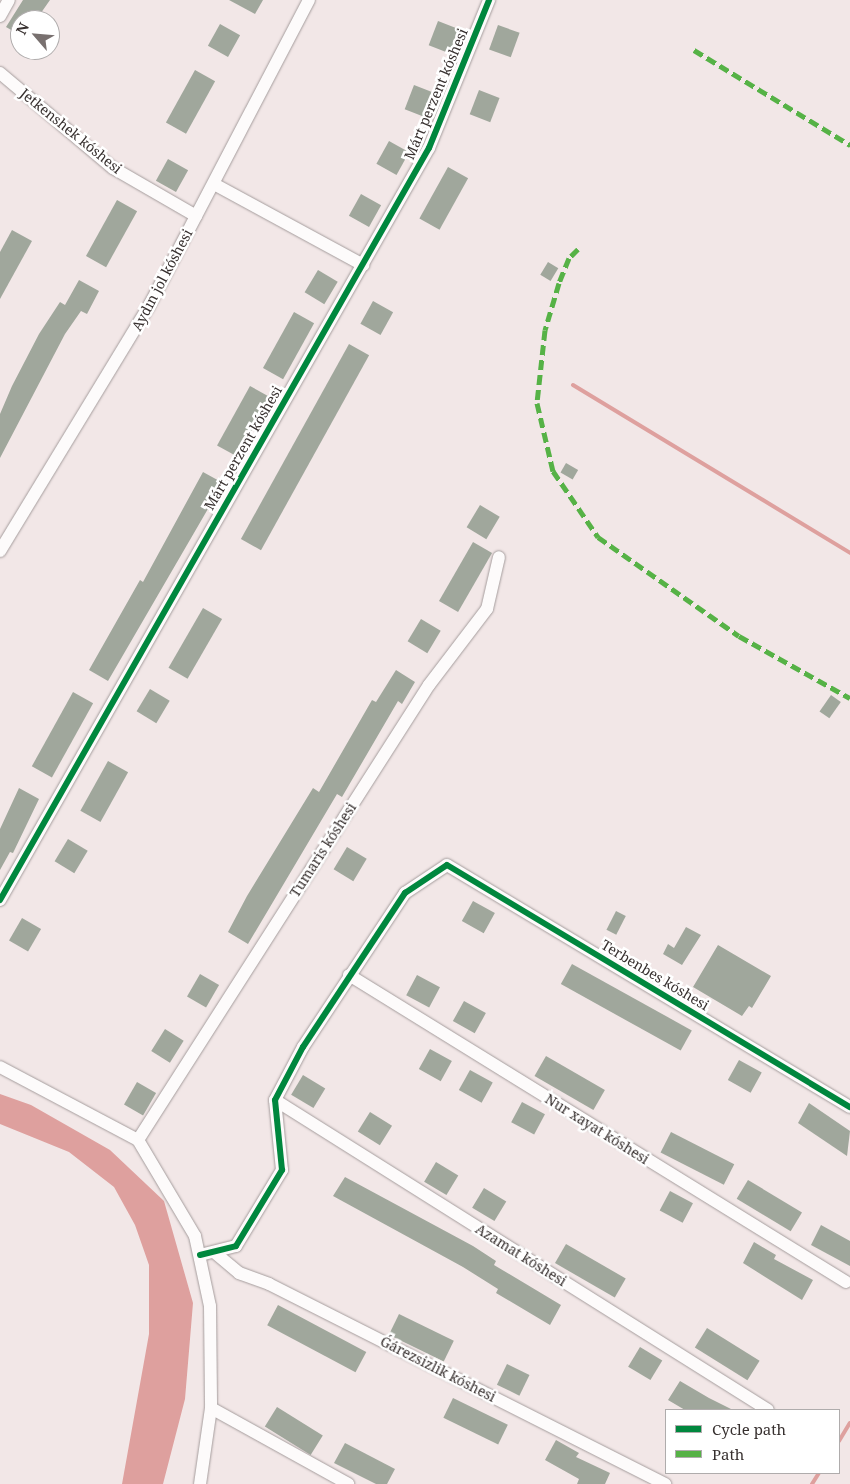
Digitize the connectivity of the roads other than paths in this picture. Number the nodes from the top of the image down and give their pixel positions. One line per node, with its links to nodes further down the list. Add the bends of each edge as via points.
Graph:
1 (9, 0): 4 (street)
2 (309, 0): 6 (street, Aydın jol kóshesi)
3 (489, 0): 8 (street, Márt perzent kóshesi, via 429,148)
4 (0, 16)
5 (0, 73): 7 (street, Jetkenshek kóshesi, via 113,168)
6 (214, 184): 7 (street, Aydın jol kóshesi); 8 (street)
7 (196, 216): 9 (street, Aydın jol kóshesi, via 89,409)
8 (363, 265): 11 (street, Márt perzent kóshesi)
9 (0, 551)
10 (499, 557): 16 (street, Tumaris kóshesi, via 486,610 429,685)
11 (0, 900)
12 (349, 975): 14 (street); 15 (street, Terbenbes kóshesi, via 406,893 447,864); 19 (street, Nur xayat kóshesi)
13 (0, 1067): 16 (street)
14 (275, 1100): 17 (street, via 282,1170 236,1246); 21 (street, Azamat kóshesi)
15 (850, 1107)
16 (138, 1140): 18 (street, via 195,1236)
17 (214, 1252): 18 (street); 24 (street, Ǵárezsizlik kóshesi, via 239,1273 269,1284)
18 (200, 1255): 20 (street, via 210,1306)
19 (846, 1282)
20 (211, 1408): 22 (street); 23 (street)
21 (766, 1409)
22 (200, 1484)
23 (348, 1484)
24 (665, 1484)

